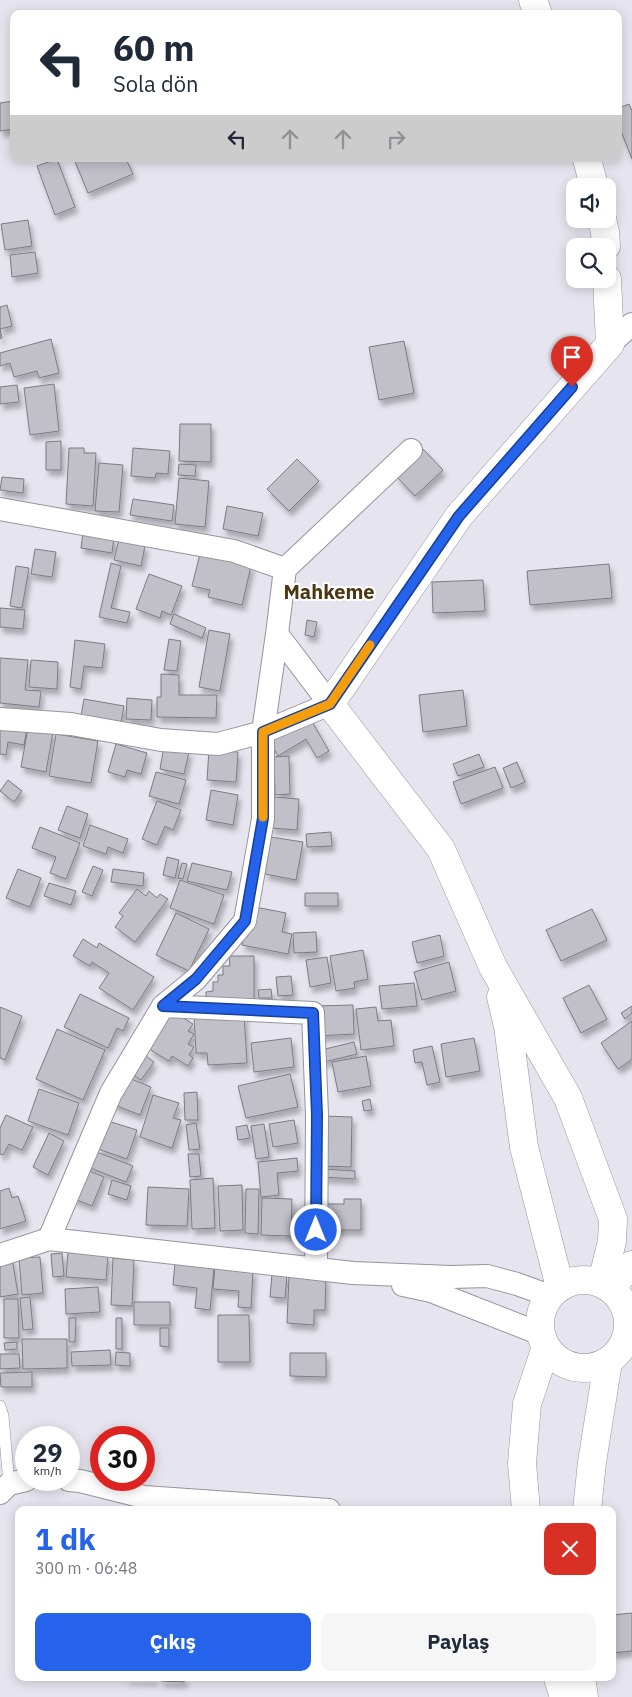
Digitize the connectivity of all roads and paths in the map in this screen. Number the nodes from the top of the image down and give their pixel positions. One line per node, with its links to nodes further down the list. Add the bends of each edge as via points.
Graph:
1 (588, 162): 2 (street)
2 (592, 178)
3 (607, 288): 5 (street)
4 (632, 324): 5 (street)
5 (610, 344): 10 (street, via 459,516)
6 (411, 450): 8 (street)
7 (0, 509): 8 (street, via 234,551)
8 (285, 569): 9 (street)
9 (277, 634): 10 (street); 12 (street)
10 (330, 704): 12 (street); 13 (street, via 441,849)
11 (0, 720): 12 (street, via 71,724 161,740 218,744)
12 (263, 732): 14 (street, via 263,818 245,921 196,979)
13 (493, 967): 20 (street, via 568,1098 613,1219); 21 (street, via 508,1026 524,1147)
14 (163, 1006): 15 (street, via 111,1093); 18 (street, via 313,1013 317,1115)
15 (49, 1239): 16 (street); 18 (street)
16 (0, 1255)
17 (632, 1265): 20 (street)
18 (316, 1269): 19 (street)
19 (353, 1273): 21 (street, via 488,1276); 23 (street, via 431,1291)
20 (605, 1286): 21 (street, via 579,1280); 22 (street, via 621,1299)
21 (555, 1291): 23 (street, via 542,1307 539,1321)
22 (630, 1318): 24 (street, via 626,1340)
23 (543, 1341): 24 (street, via 555,1358 567,1365 595,1367); 29 (street, via 527,1404 522,1463)
24 (608, 1362): 30 (street)
25 (0, 1406): 27 (lane)
26 (80, 1480): 28 (street, via 144,1497)
27 (12, 1485)
28 (272, 1506)
29 (526, 1506)
30 (587, 1506)
31 (559, 1681): 33 (street)
32 (581, 1681): 34 (street)
33 (564, 1697)
34 (584, 1697)

